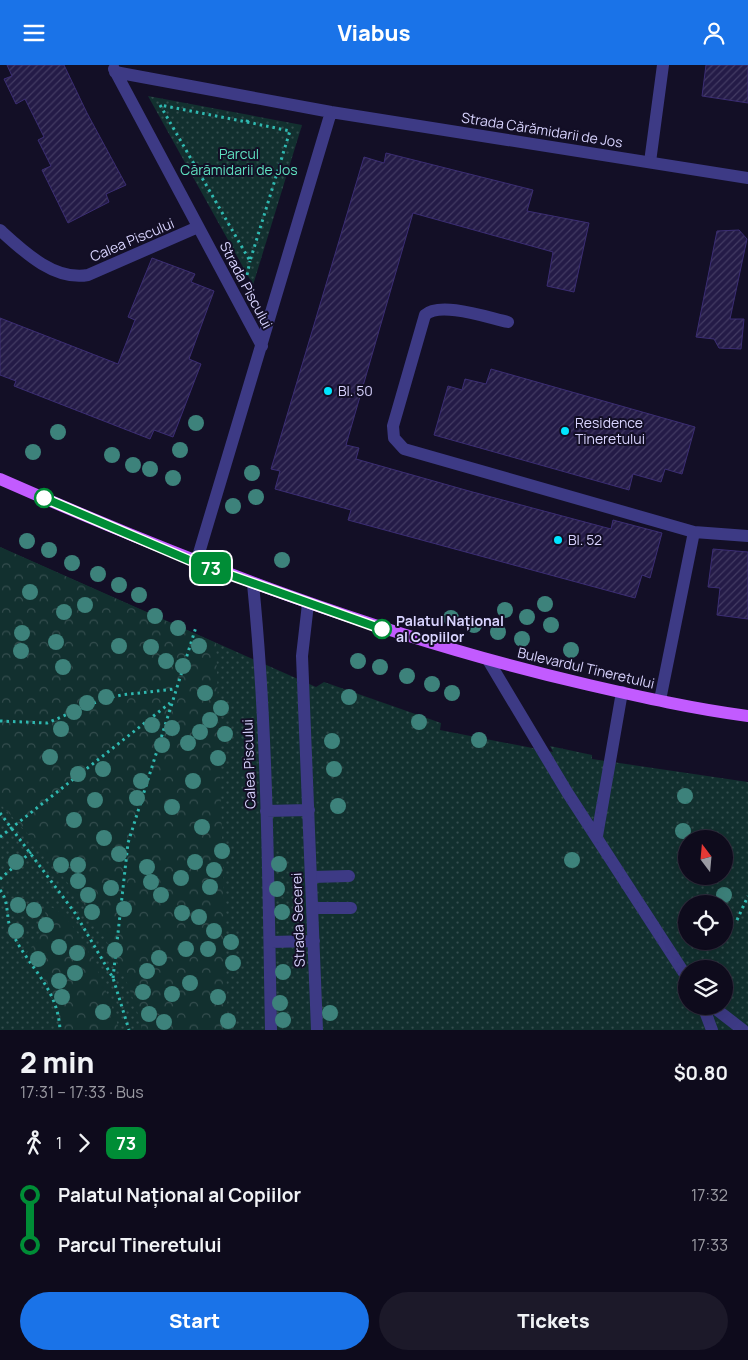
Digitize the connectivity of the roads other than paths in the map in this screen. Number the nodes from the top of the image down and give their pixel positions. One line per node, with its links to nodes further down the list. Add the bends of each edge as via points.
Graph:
1 (663, 65): 4 (street)
2 (114, 69): 3 (street, Strada Cărămidarii de Jos); 6 (street, Strada Piscului)
3 (331, 112): 4 (street, Strada Cărămidarii de Jos); 9 (street)
4 (650, 162): 5 (street, Strada Cărămidarii de Jos)
5 (748, 178)
6 (198, 227): 7 (street, Calea Piscului, via 88,275 79,276 35,260); 9 (street, Strada Piscului)
7 (0, 230)
8 (508, 322): 11 (street, via 444,309 425,315 393,426 394,438 404,449)
9 (262, 346): 13 (street, Strada Piscului)
10 (0, 479): 13 (main road, Bulevardul Tineretului)
11 (694, 532): 12 (street); 18 (street)
12 (748, 536)
13 (196, 563): 14 (main road, Bulevardul Tineretului)
14 (252, 584): 15 (main road, Bulevardul Tineretului); 21 (street, Calea Piscului, via 259,647)
15 (308, 603): 16 (main road, Bulevardul Tineretului); 20 (street, Strada Secerei, via 302,656)
16 (488, 660): 17 (main road, Bulevardul Tineretului); 22 (street)
17 (622, 692): 18 (main road, Bulevardul Tineretului); 22 (street)
18 (660, 700): 19 (main road, Bulevardul Tineretului)
19 (748, 716)
20 (309, 810): 21 (street); 24 (street, Strada Secerei)
21 (266, 811): 28 (street, Calea Piscului)
22 (597, 836): 29 (street)
23 (349, 876): 24 (street)
24 (312, 877): 26 (street, Strada Secerei)
25 (350, 908): 26 (street)
26 (313, 909): 27 (street, Strada Secerei)
27 (314, 941): 28 (street); 33 (street, Strada Secerei)
28 (270, 942): 32 (street, Calea Piscului)
29 (678, 963)
30 (706, 1015): 34 (street)
31 (724, 1015): 35 (street)
32 (271, 1030)
33 (317, 1030)
34 (712, 1030)
35 (743, 1030)

